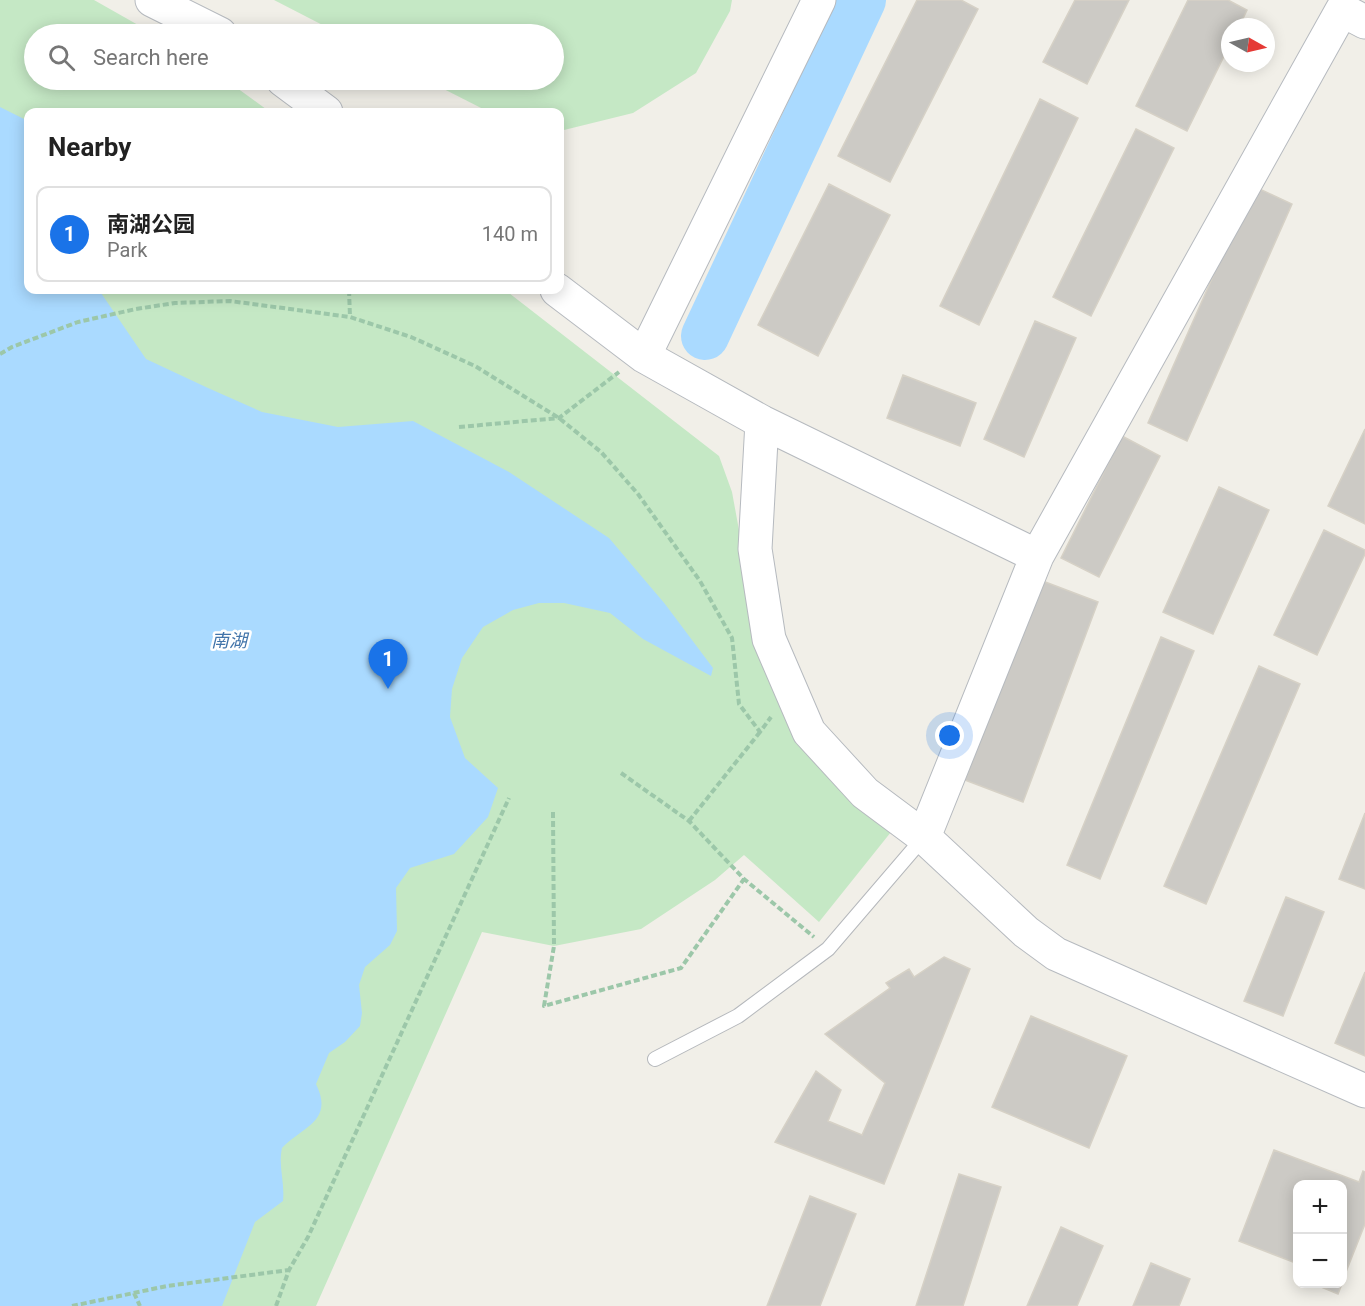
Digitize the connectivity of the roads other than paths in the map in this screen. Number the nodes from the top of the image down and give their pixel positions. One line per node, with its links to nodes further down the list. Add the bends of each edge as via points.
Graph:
1 (152, 0): 4 (street)
2 (819, 0): 8 (street)
3 (1346, 11): 10 (street)
4 (200, 24)
5 (296, 90): 6 (street)
6 (321, 108)
7 (562, 294): 8 (street)
8 (643, 356): 9 (street)
9 (762, 422): 10 (street); 11 (street, via 755,549 769,639 809,732 865,793)
10 (1037, 556): 11 (street)
11 (924, 837): 12 (lane, via 828,949 738,1016); 13 (street, via 1026,932 1056,954)
12 (655, 1059)
13 (1365, 1091)

